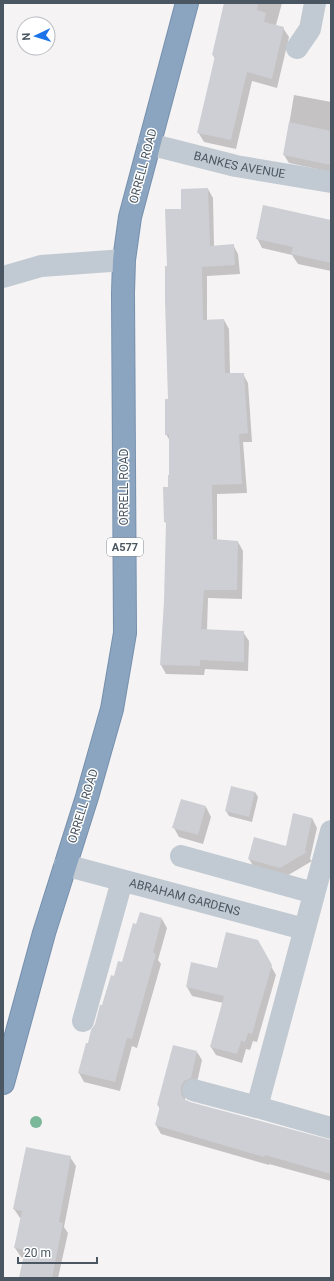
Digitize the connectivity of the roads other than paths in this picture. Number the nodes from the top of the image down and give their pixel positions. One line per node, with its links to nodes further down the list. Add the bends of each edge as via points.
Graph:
1 (188, 3): 4 (highway, ORRELL ROAD / A577)
2 (315, 3): 3 (street, via 310,29)
3 (297, 48)
4 (148, 144): 5 (street, BANKES AVENUE, via 236,166); 6 (highway, ORRELL ROAD / A577, via 130,217)
5 (331, 182)
6 (124, 260): 7 (street, via 41,266); 10 (highway, ORRELL ROAD / A577, via 125,632 112,709)
7 (3, 277)
8 (331, 831): 12 (street)
9 (181, 856): 12 (street)
10 (65, 865): 11 (street, ABRAHAM GARDENS); 15 (highway, ORRELL ROAD / A577)
11 (122, 881): 13 (street, ABRAHAM GARDENS); 14 (street)
12 (314, 893): 13 (street)
13 (304, 929): 17 (street)
14 (83, 1021)
15 (3, 1083)
16 (194, 1090): 17 (street)
17 (257, 1107): 18 (street)
18 (331, 1128)

